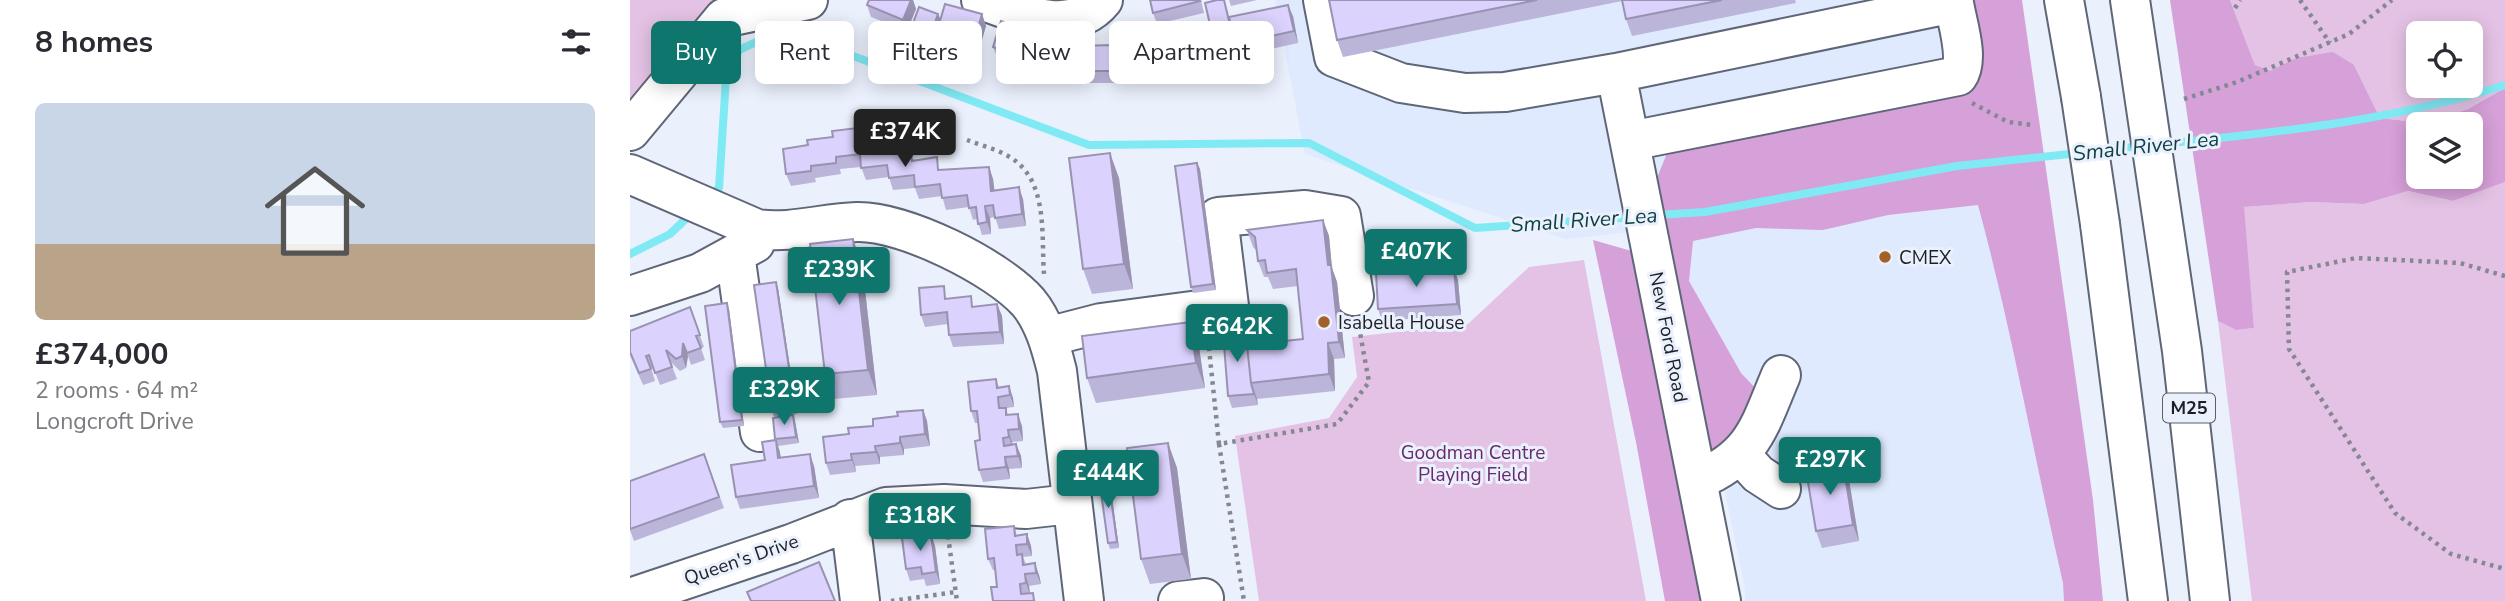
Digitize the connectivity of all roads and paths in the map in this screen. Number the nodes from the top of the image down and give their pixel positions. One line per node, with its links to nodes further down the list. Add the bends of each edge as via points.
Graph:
1 (807, 0): 17 (main road, via 724,18)
2 (981, 0): 3 (main road, via 1032,18 1062,20 1087,13)
3 (1103, 0)
4 (1323, 0): 13 (main road, via 1334,57 1401,83 1465,93 1505,92)
5 (2064, 0): 46 (main road, bridge, via 2100,224)
6 (2130, 0): 47 (main road, M25, via 2195,458)
7 (2240, 0): 11 (path)
8 (2300, 0): 12 (path)
9 (2392, 0): 12 (path)
10 (1953, 2): 13 (main road); 19 (main road, via 1962,49 1958,76)
11 (2235, 8)
12 (2330, 43): 15 (path)
13 (1616, 73): 19 (main road, New Ford Road)
14 (1965, 99): 16 (path, via 2008,122)
15 (2184, 99)
16 (2033, 125)
17 (630, 131)
18 (967, 140): 25 (path, via 1009,156 1026,172 1041,200 1045,286)
19 (1630, 141): 32 (main road, New Ford Road)
20 (630, 174): 21 (main road, via 673,190)
21 (750, 236): 23 (main road, via 700,273); 25 (main road, via 858,222 900,230 978,263); 29 (main road)
22 (2505, 276): 37 (path, via 2460,262 2356,258 2287,272 2289,349 2395,513 2451,554)
23 (630, 296)
24 (1354, 296): 26 (main road, via 1341,216 1305,210 1218,217 1229,306); 30 (path, via 1369,382 1337,424)
25 (1029, 303): 27 (main road)
26 (1205, 310): 27 (main road, via 1101,323); 30 (path)
27 (1047, 337): 34 (main road, via 1056,370)
28 (1781, 374): 31 (main road, via 1752,444)
29 (760, 432)
30 (1219, 444): 44 (path)
31 (1740, 454): 32 (main road, via 1721,470); 33 (main road, via 1758,474)
32 (1698, 480): 45 (main road, New Ford Road)
33 (1781, 489)
34 (1071, 504): 35 (main road, Queen's Drive, via 1026,509); 43 (main road)
35 (950, 505): 36 (main road, Queen's Drive, via 903,504); 38 (path, via 947,529)
36 (850, 519): 39 (main road, Queen's Drive); 40 (main road)
37 (2505, 569)
38 (956, 592): 41 (path); 42 (path)
39 (630, 598)
40 (860, 601)
41 (888, 601)
42 (957, 601)
43 (1084, 601)
44 (1244, 601)
45 (1721, 601)
46 (2148, 601)
47 (2210, 601)

